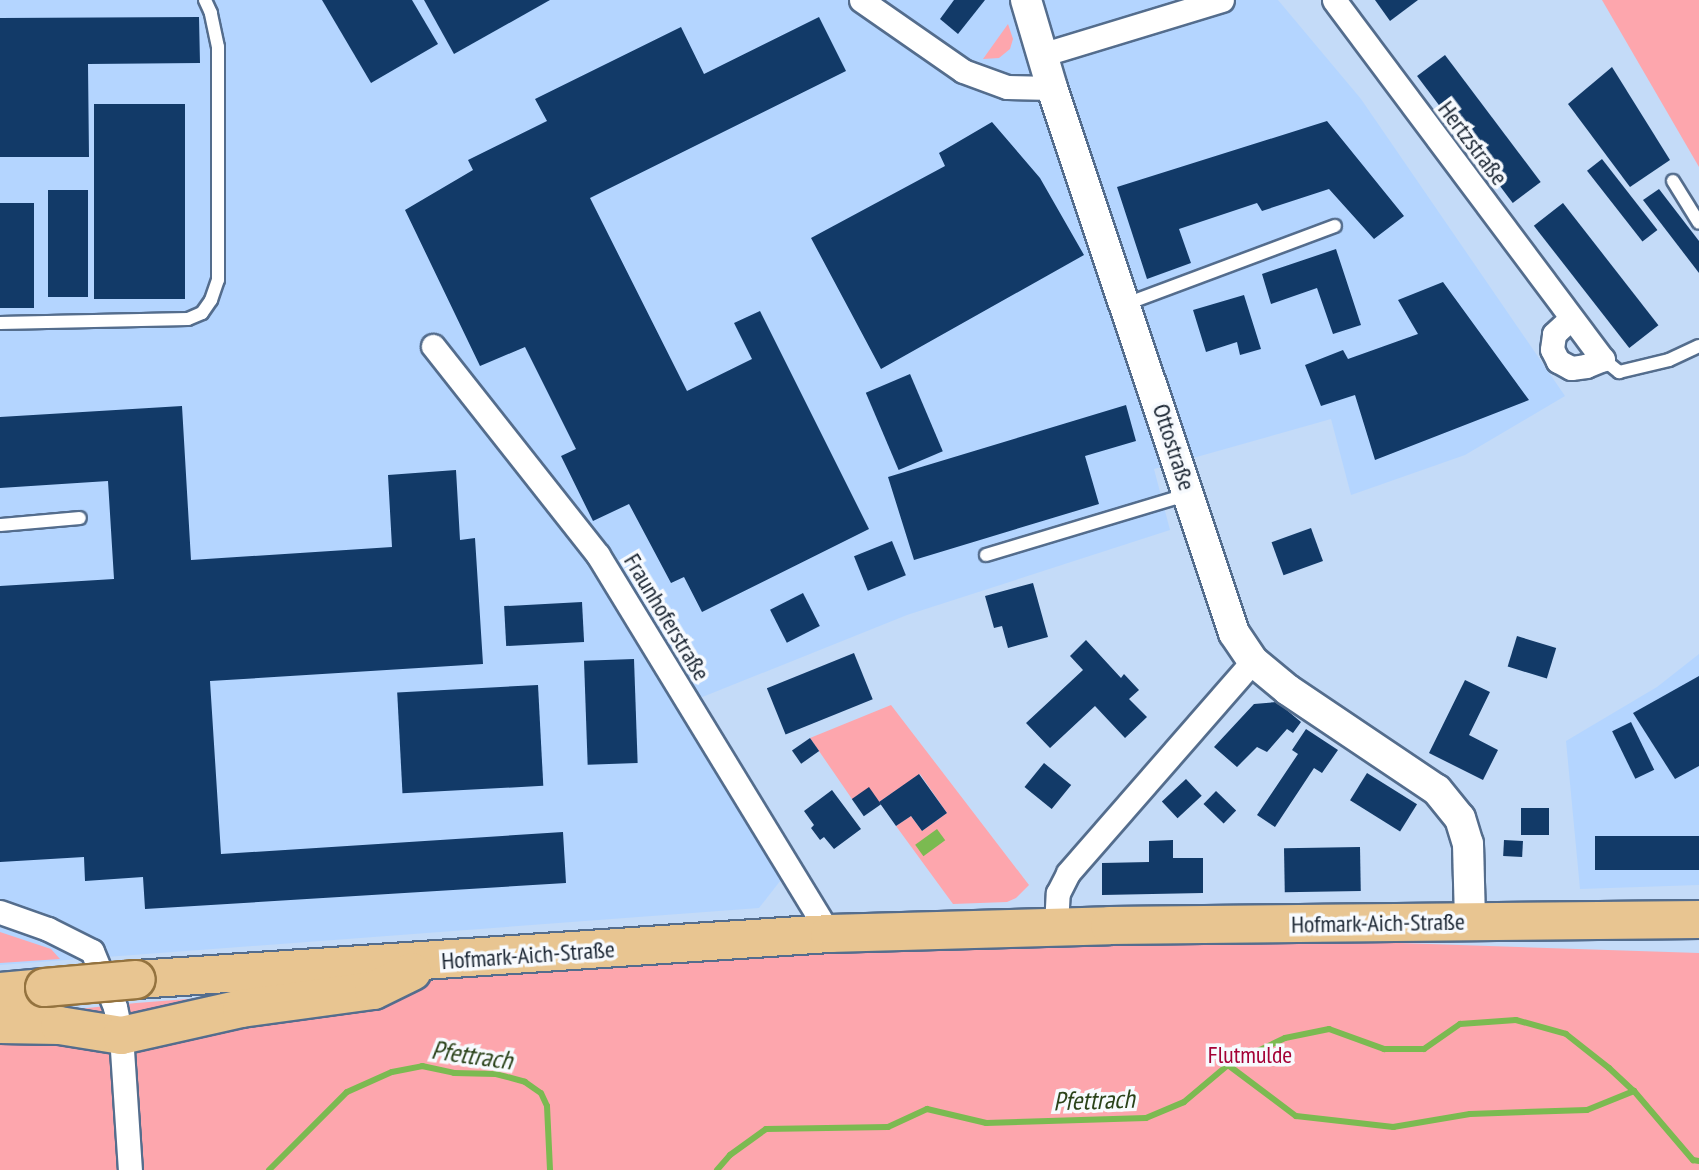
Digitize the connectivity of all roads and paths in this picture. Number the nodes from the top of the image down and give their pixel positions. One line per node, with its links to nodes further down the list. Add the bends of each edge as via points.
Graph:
1 (205, 0): 13 (lane, via 218,47 218,280 211,300 202,313 188,319)
2 (861, 0): 7 (street, via 963,71 1007,87)
3 (1026, 0): 6 (street, Ottostraße)
4 (1222, 0): 6 (street)
5 (1334, 0): 12 (street, Hertzstraße)
6 (1041, 55): 7 (street, Ottostraße)
7 (1052, 88): 11 (street, Ottostraße)
8 (1673, 181): 9 (lane)
9 (1699, 223)
10 (1335, 226): 11 (lane)
11 (1126, 303): 17 (street, Ottostraße)
12 (1571, 318): 16 (street, Hertzstraße); 16 (street, via 1554,334 1552,349 1558,361 1571,368)
13 (0, 323)
14 (433, 346): 26 (street, Fraunhoferstraße, via 598,555)
15 (1699, 346): 16 (lane, via 1669,360 1619,372)
16 (1603, 359)
17 (1190, 494): 20 (lane); 21 (street, Ottostraße, via 1234,632)
18 (80, 518): 19 (lane)
19 (0, 525)
20 (986, 555)
21 (1253, 661): 24 (street, Ottostraße, via 1288,690 1437,790 1460,818 1468,844); 25 (street, via 1068,873 1058,893)
22 (0, 912): 30 (street, via 92,951)
23 (1699, 919): 24 (main road, Hofmark-Aich-Straße)
24 (1470, 922): 25 (main road, Hofmark-Aich-Straße)
25 (1056, 926): 26 (main road, Hofmark-Aich-Straße)
26 (829, 933): 27 (main road, Hofmark-Aich-Straße)
27 (432, 961): 28 (main road, Hofmark-Aich-Straße, bridge); 30 (main road, via 373,990 241,1008)
28 (0, 991)
29 (0, 1024): 30 (main road, via 59,1025)
30 (121, 1035): 31 (street)
31 (130, 1162)

